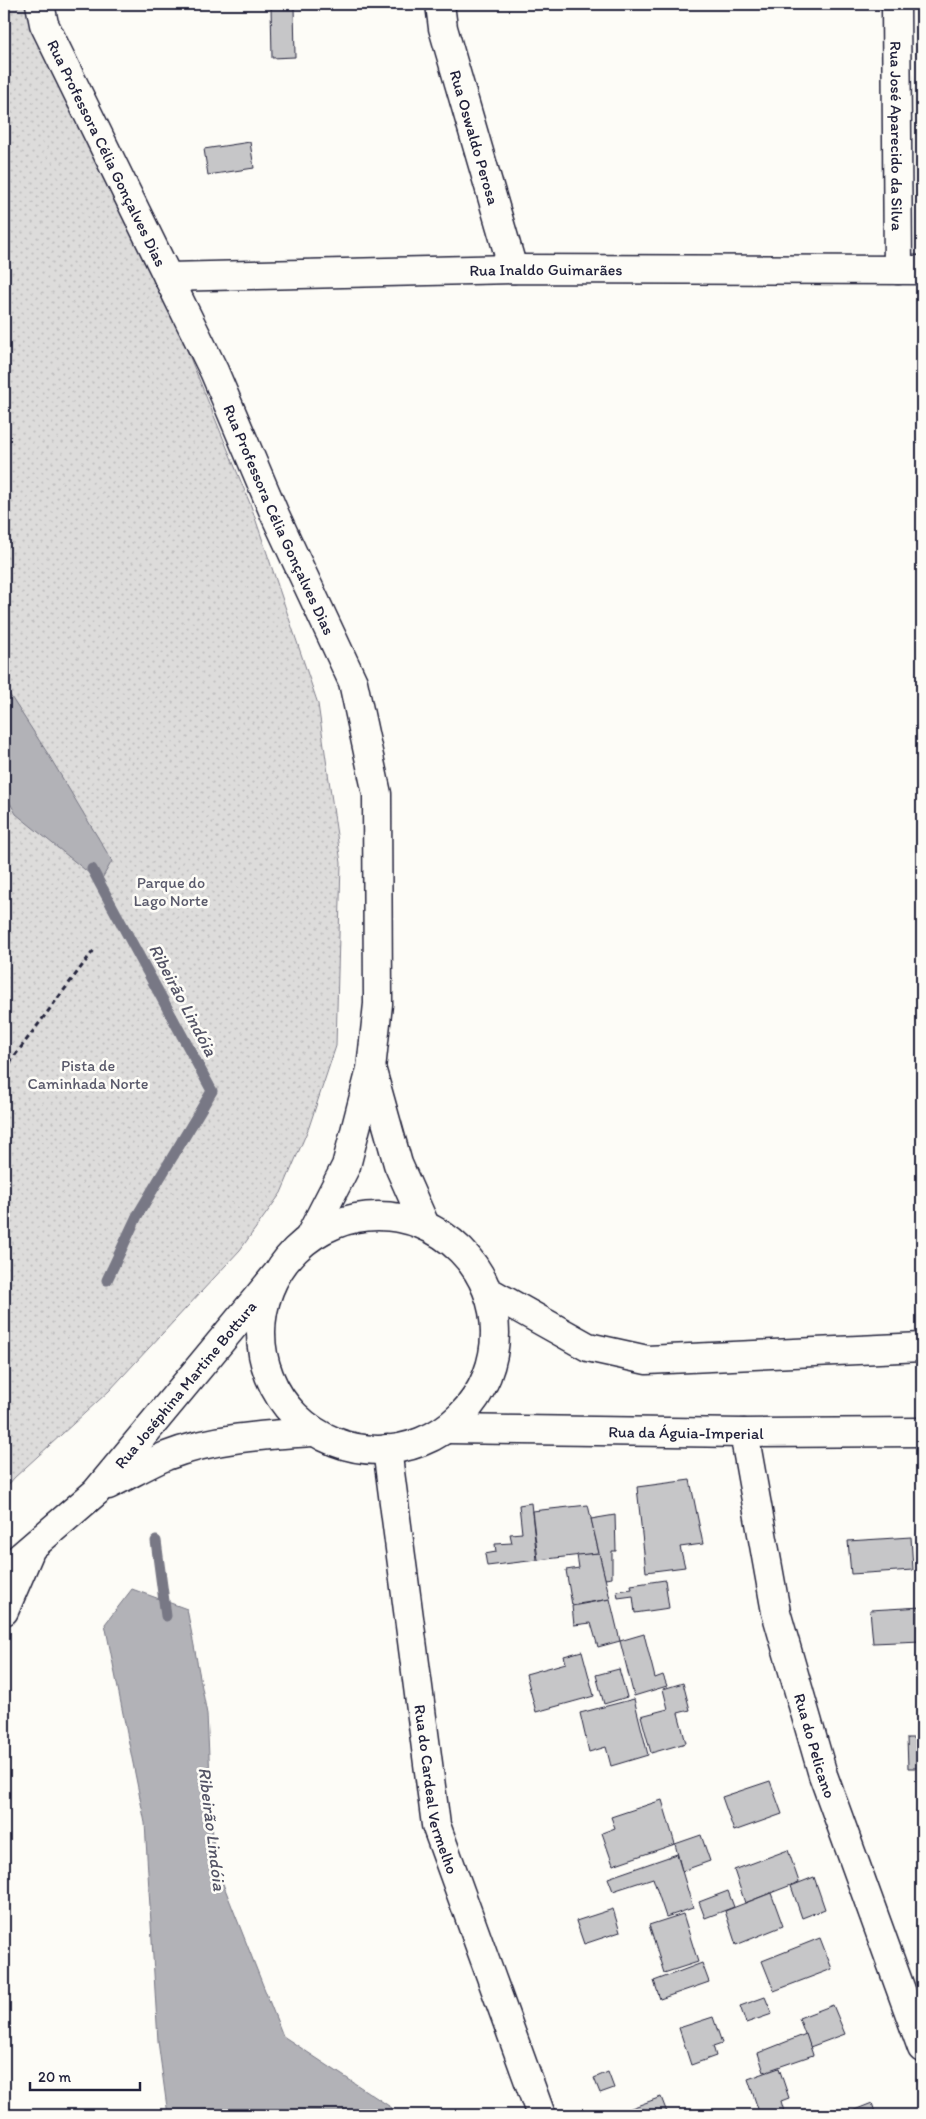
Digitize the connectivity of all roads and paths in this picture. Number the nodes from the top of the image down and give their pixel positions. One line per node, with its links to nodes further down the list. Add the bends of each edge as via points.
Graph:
1 (40, 4): 6 (street, Rua Professora Célia Gonçalves Dias, via 44,24)
2 (440, 4): 4 (street, Rua Oswaldo Perosa, via 443,28)
3 (896, 4): 5 (street, Rua José Aparecido da Silva)
4 (513, 269): 5 (street, Rua Inaldo Guimarães); 6 (street, Rua Inaldo Guimarães)
5 (910, 270)
6 (168, 277): 8 (street, Rua Professora Célia Gonçalves Dias, via 214,371 275,515 353,682 377,794 378,1004)
7 (94, 950): 9 (path)
8 (371, 1069): 10 (street, via 398,1164); 11 (street, via 346,1166)
9 (4, 1070)
10 (425, 1225): 11 (street, via 386,1215 347,1219); 13 (street, via 458,1247 476,1267)
11 (310, 1236): 12 (street)
12 (275, 1276): 16 (street, via 263,1309 261,1344 269,1378 287,1408); 20 (street, Rua Joséphina Martine Bottura)
13 (488, 1291): 14 (street, via 588,1347 647,1360); 15 (street, via 496,1328 491,1366 474,1401)
14 (922, 1347)
15 (448, 1428): 18 (street, Rua da Águia-Imperial); 19 (street, via 413,1446)
16 (313, 1432): 19 (street, via 330,1441 371,1451); 20 (street, Rua Joséphina Martine Bottura, via 266,1434 202,1445 165,1457)
17 (922, 1432): 18 (street, Rua da Águia-Imperial)
18 (744, 1433): 24 (street, Rua do Pelicano, via 778,1621 823,1775)
19 (388, 1449): 25 (street, Rua do Cardeal Vermelho, via 436,1825)
20 (96, 1492): 21 (street, Rua Joséphina Martine Bottura)
21 (32, 1546): 22 (street, Rua Joséphina Martine Bottura); 23 (street)
22 (4, 1571)
23 (4, 1611)
24 (922, 2048)
25 (541, 2115)

